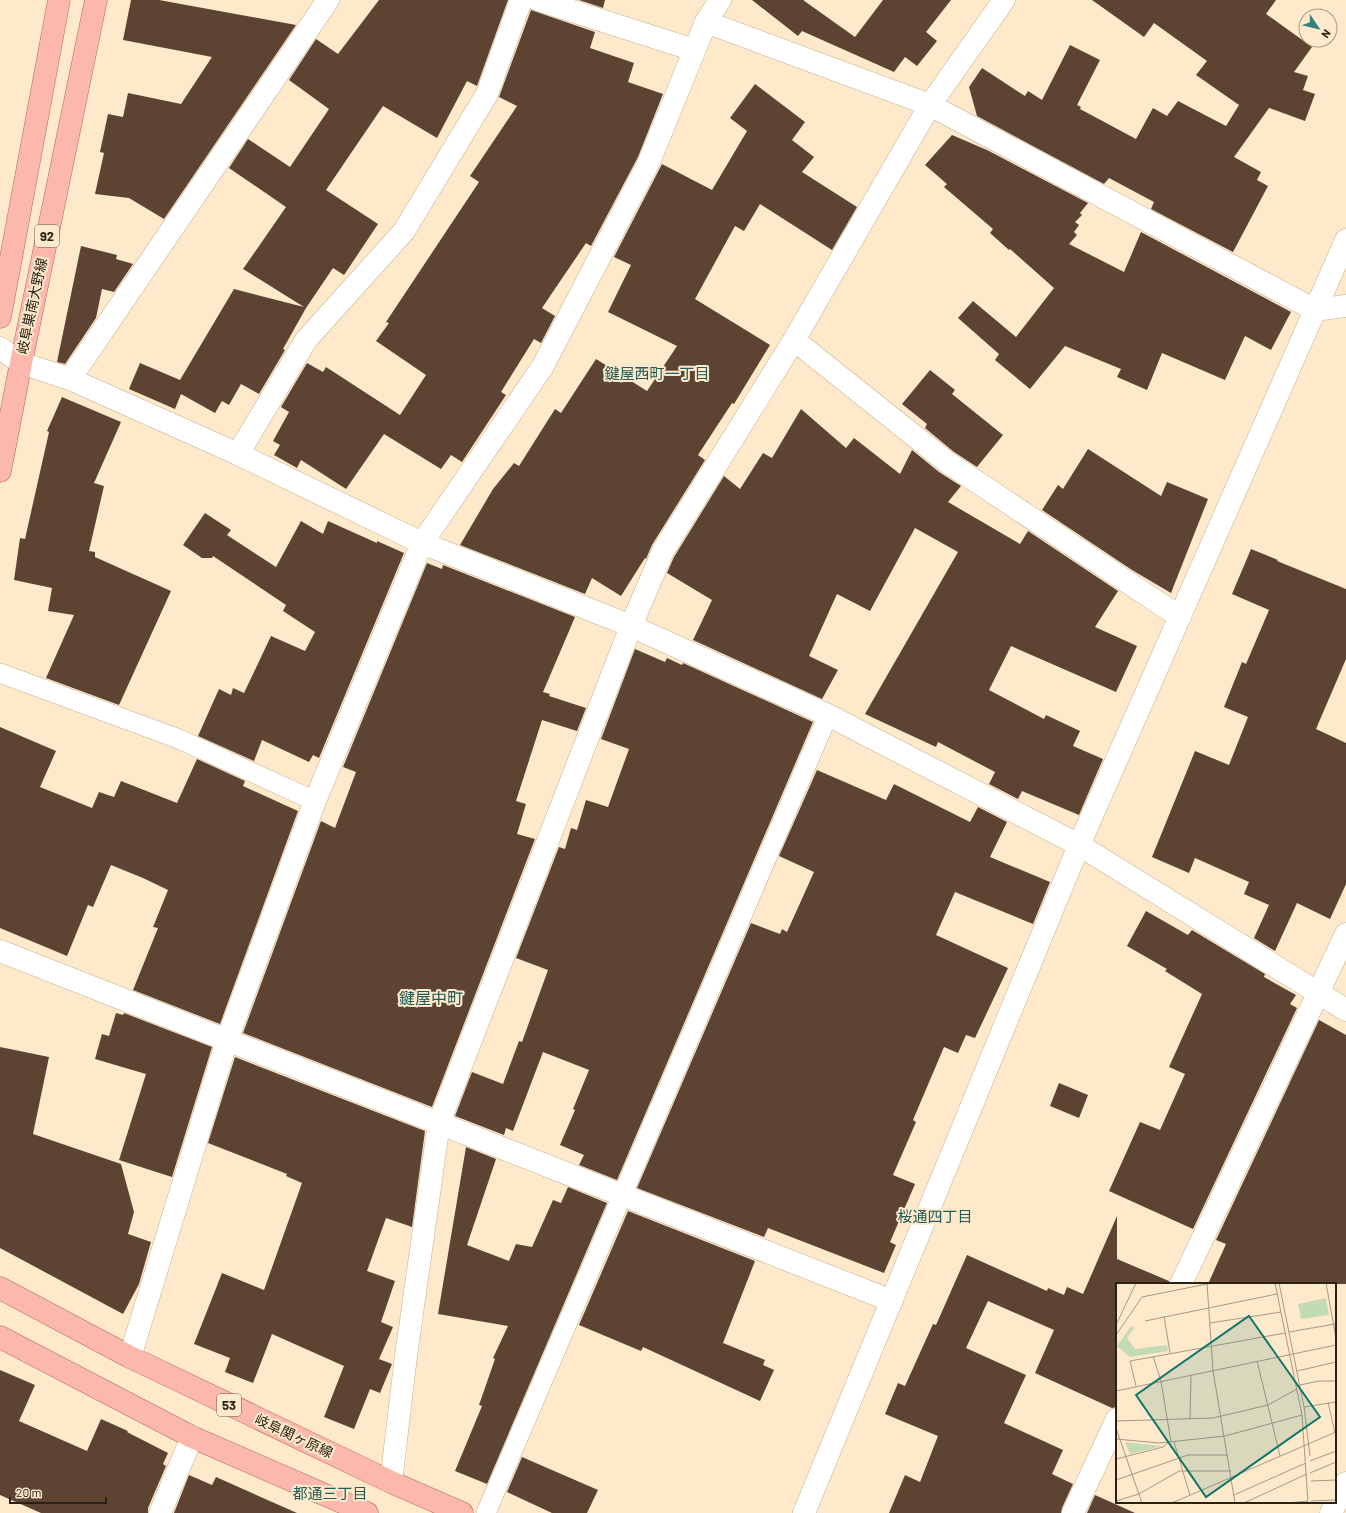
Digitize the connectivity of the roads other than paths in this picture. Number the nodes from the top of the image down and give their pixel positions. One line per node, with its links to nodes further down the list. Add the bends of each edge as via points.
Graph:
1 (59, 0): 13 (main road, 岐阜巣南大野線 / 92)
2 (96, 0): 16 (main road, 岐阜巣南大野線 / 92)
3 (328, 0): 17 (street)
4 (521, 0): 18 (street, via 487,94 404,231 306,340)
5 (538, 0): 8 (street)
6 (1004, 0): 9 (street)
7 (714, 7): 8 (street); 9 (street)
8 (694, 50): 20 (street, via 649,162 543,366)
9 (930, 105): 12 (street); 14 (street)
10 (1346, 240): 12 (street)
11 (1346, 306): 12 (street)
12 (1315, 310): 21 (street)
13 (0, 317)
14 (794, 340): 21 (street, via 947,462); 22 (street, via 663,550)
15 (0, 348): 16 (street)
16 (21, 362): 17 (street); 19 (main road, 岐阜巣南大野線 / 92)
17 (70, 379): 18 (street)
18 (238, 454): 20 (street)
19 (0, 471)
20 (422, 543): 22 (street); 25 (street)
21 (1180, 618): 26 (street)
22 (631, 626): 24 (street); 32 (street)
23 (0, 673): 25 (lane, via 179,740)
24 (828, 715): 26 (street); 33 (lane)
25 (315, 801): 31 (street)
26 (1079, 845): 29 (street); 36 (street)
27 (1346, 934): 29 (street)
28 (0, 951): 31 (street)
29 (1318, 994): 30 (street); 34 (street)
30 (1346, 1010)
31 (227, 1040): 32 (street); 38 (street)
32 (439, 1123): 33 (street); 41 (street, via 406,1356)
33 (622, 1195): 36 (street); 46 (lane)
34 (1181, 1283)
35 (0, 1288): 38 (main road, 岐阜関ヶ原線 / 53)
36 (892, 1301): 47 (street)
37 (0, 1336): 40 (main road)
38 (130, 1358): 41 (main road, 岐阜関ヶ原線 / 53)
39 (1116, 1421): 48 (street)
40 (192, 1437): 43 (street); 44 (main road)
41 (392, 1482): 45 (main road, 岐阜関ヶ原線 / 53)
42 (1346, 1483): 49 (street)
43 (160, 1513)
44 (367, 1513)
45 (462, 1513)
46 (486, 1513)
47 (804, 1513)
48 (1073, 1513)
49 (1331, 1513)

